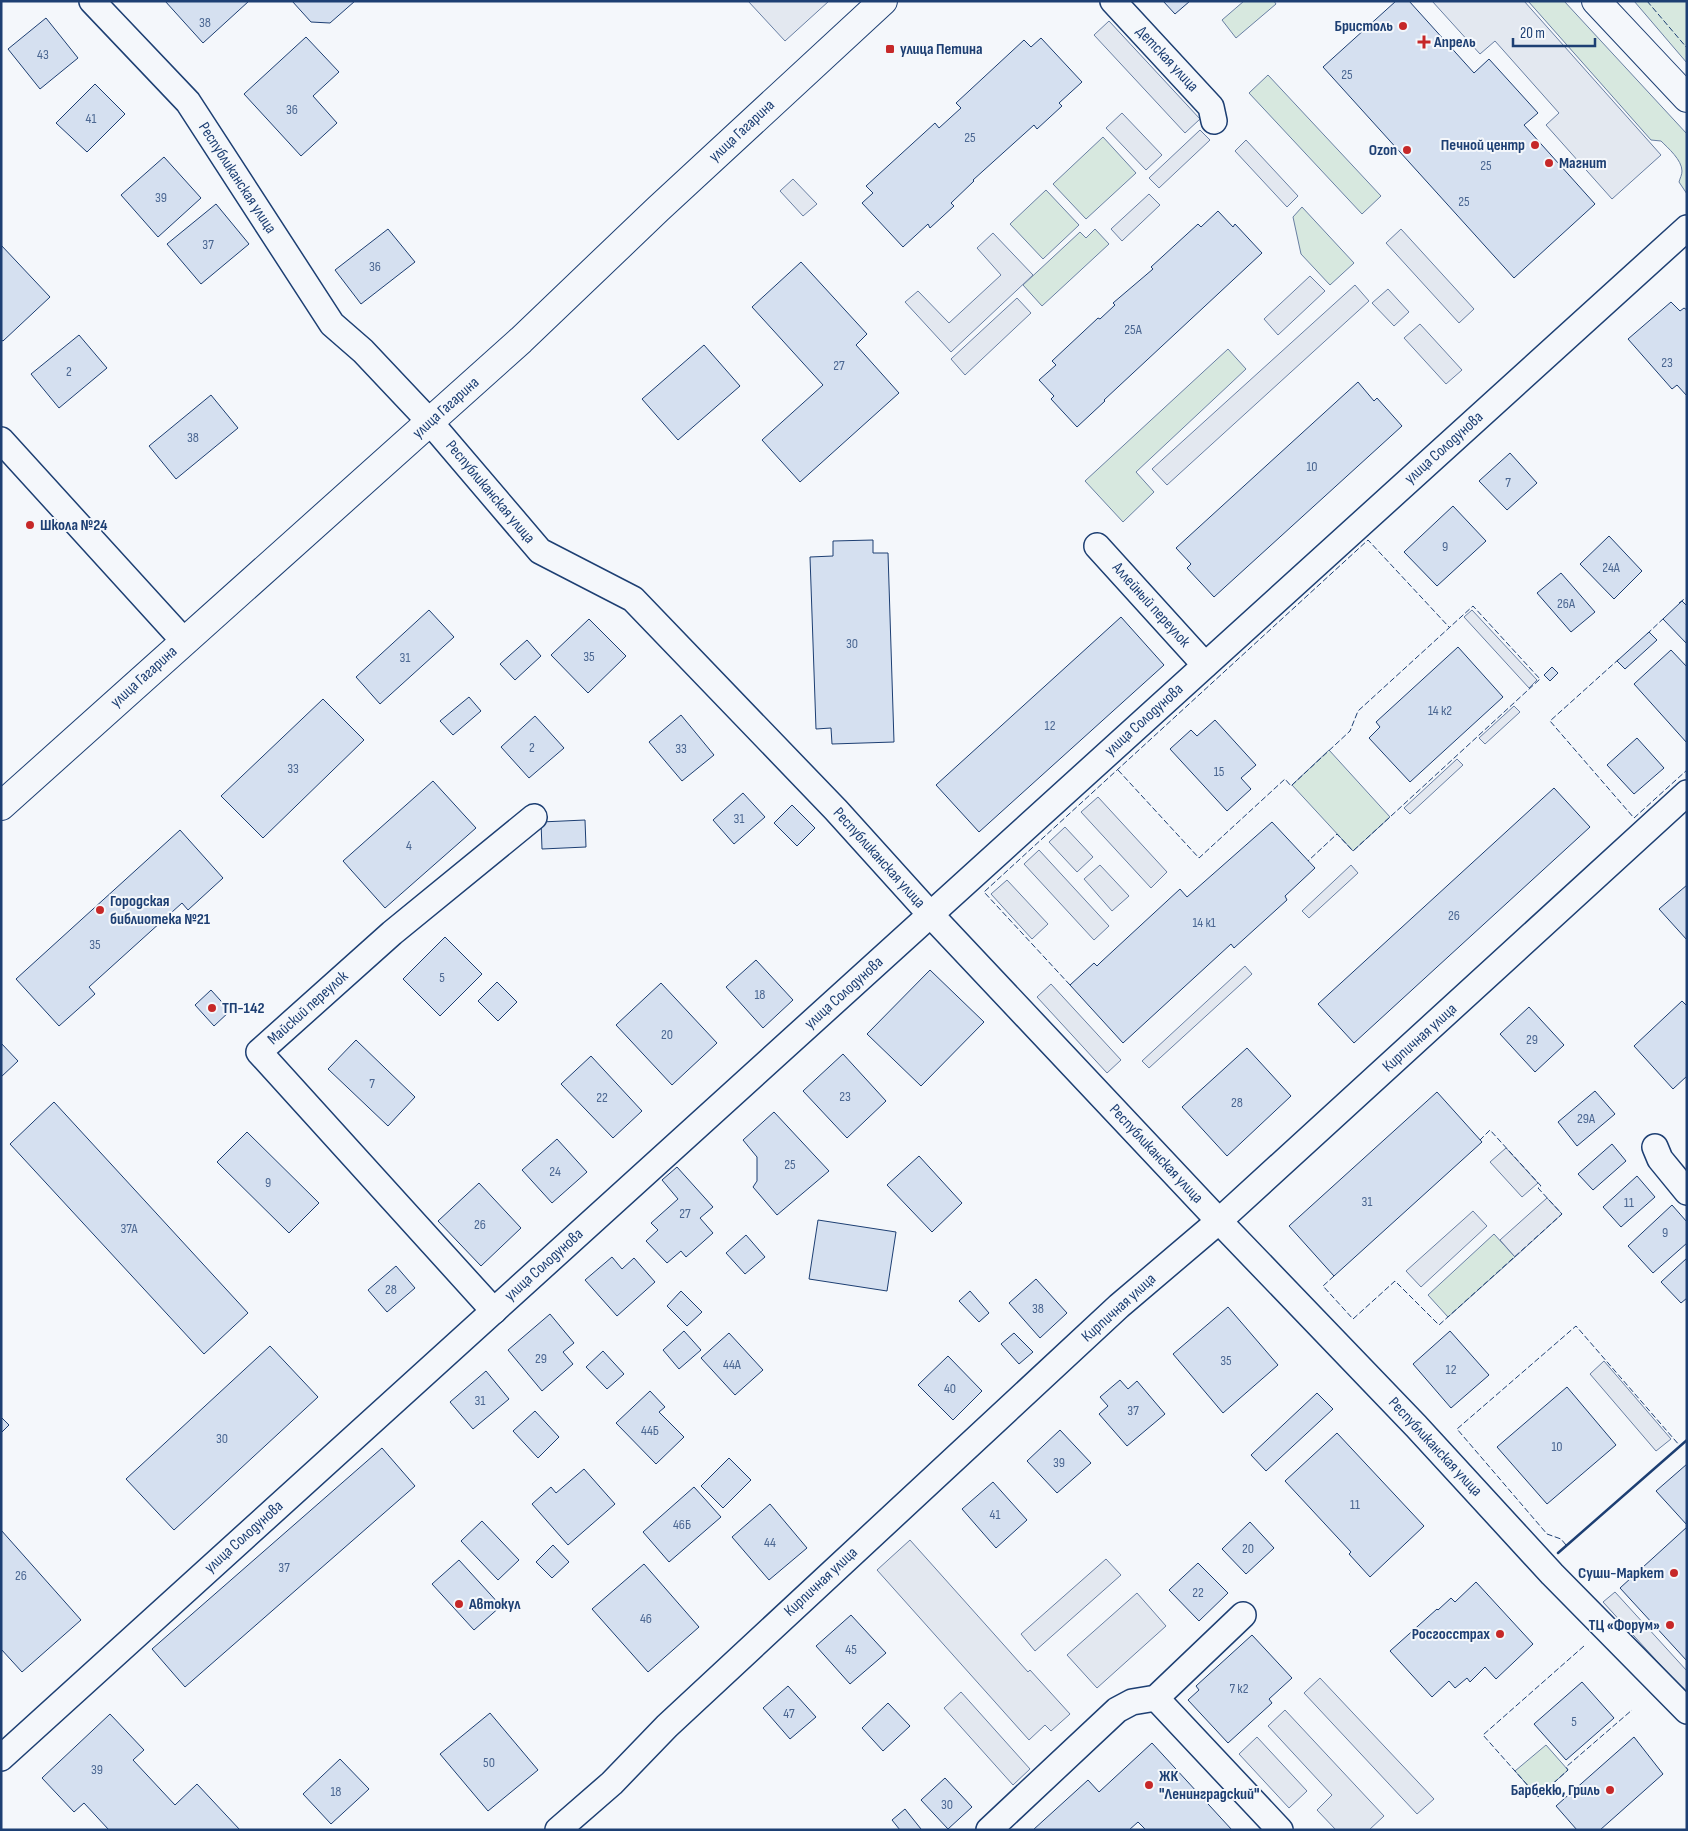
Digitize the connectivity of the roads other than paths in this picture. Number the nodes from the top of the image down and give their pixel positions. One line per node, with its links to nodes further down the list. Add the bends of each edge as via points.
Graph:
1 (92, 1): 8 (street, Республиканская улица, via 188,102 332,324 363,351)
2 (884, 1): 8 (street, улица Гагарина)
3 (1113, 1): 6 (street, Детская улица, via 1211,106)
4 (1596, 1): 5 (street)
5 (1687, 98)
6 (1214, 121)
7 (1687, 228): 12 (street, улица Солодунова)
8 (430, 422): 11 (street, улица Гагарина); 16 (street, Республиканская улица, via 540,551 633,599 836,810)
9 (1, 440): 11 (street)
10 (1097, 546): 12 (street, Аллейный переулок)
11 (184, 641): 14 (street, улица Гагарина)
12 (1205, 665): 16 (street, улица Солодунова)
13 (1687, 793): 19 (street, Кирпичная улица)
14 (1, 806)
15 (534, 817): 20 (street, Майский переулок, via 392,934 259,1052)
16 (930, 914): 19 (street, Республиканская улица); 20 (street, улица Солодунова)
17 (1656, 1147): 18 (street, via 1660,1159)
18 (1687, 1192)
19 (1219, 1221): 23 (street, Республиканская улица, via 1416,1426 1552,1574); 25 (street, Кирпичная улица, via 1119,1306)
20 (494, 1311): 24 (street, улица Солодунова)
21 (1243, 1615): 22 (street)
22 (1156, 1698): 26 (street, via 1132,1702 1117,1710); 27 (street)
23 (1687, 1711)
24 (1, 1758)
25 (558, 1830)
26 (989, 1830)
27 (1280, 1830)

